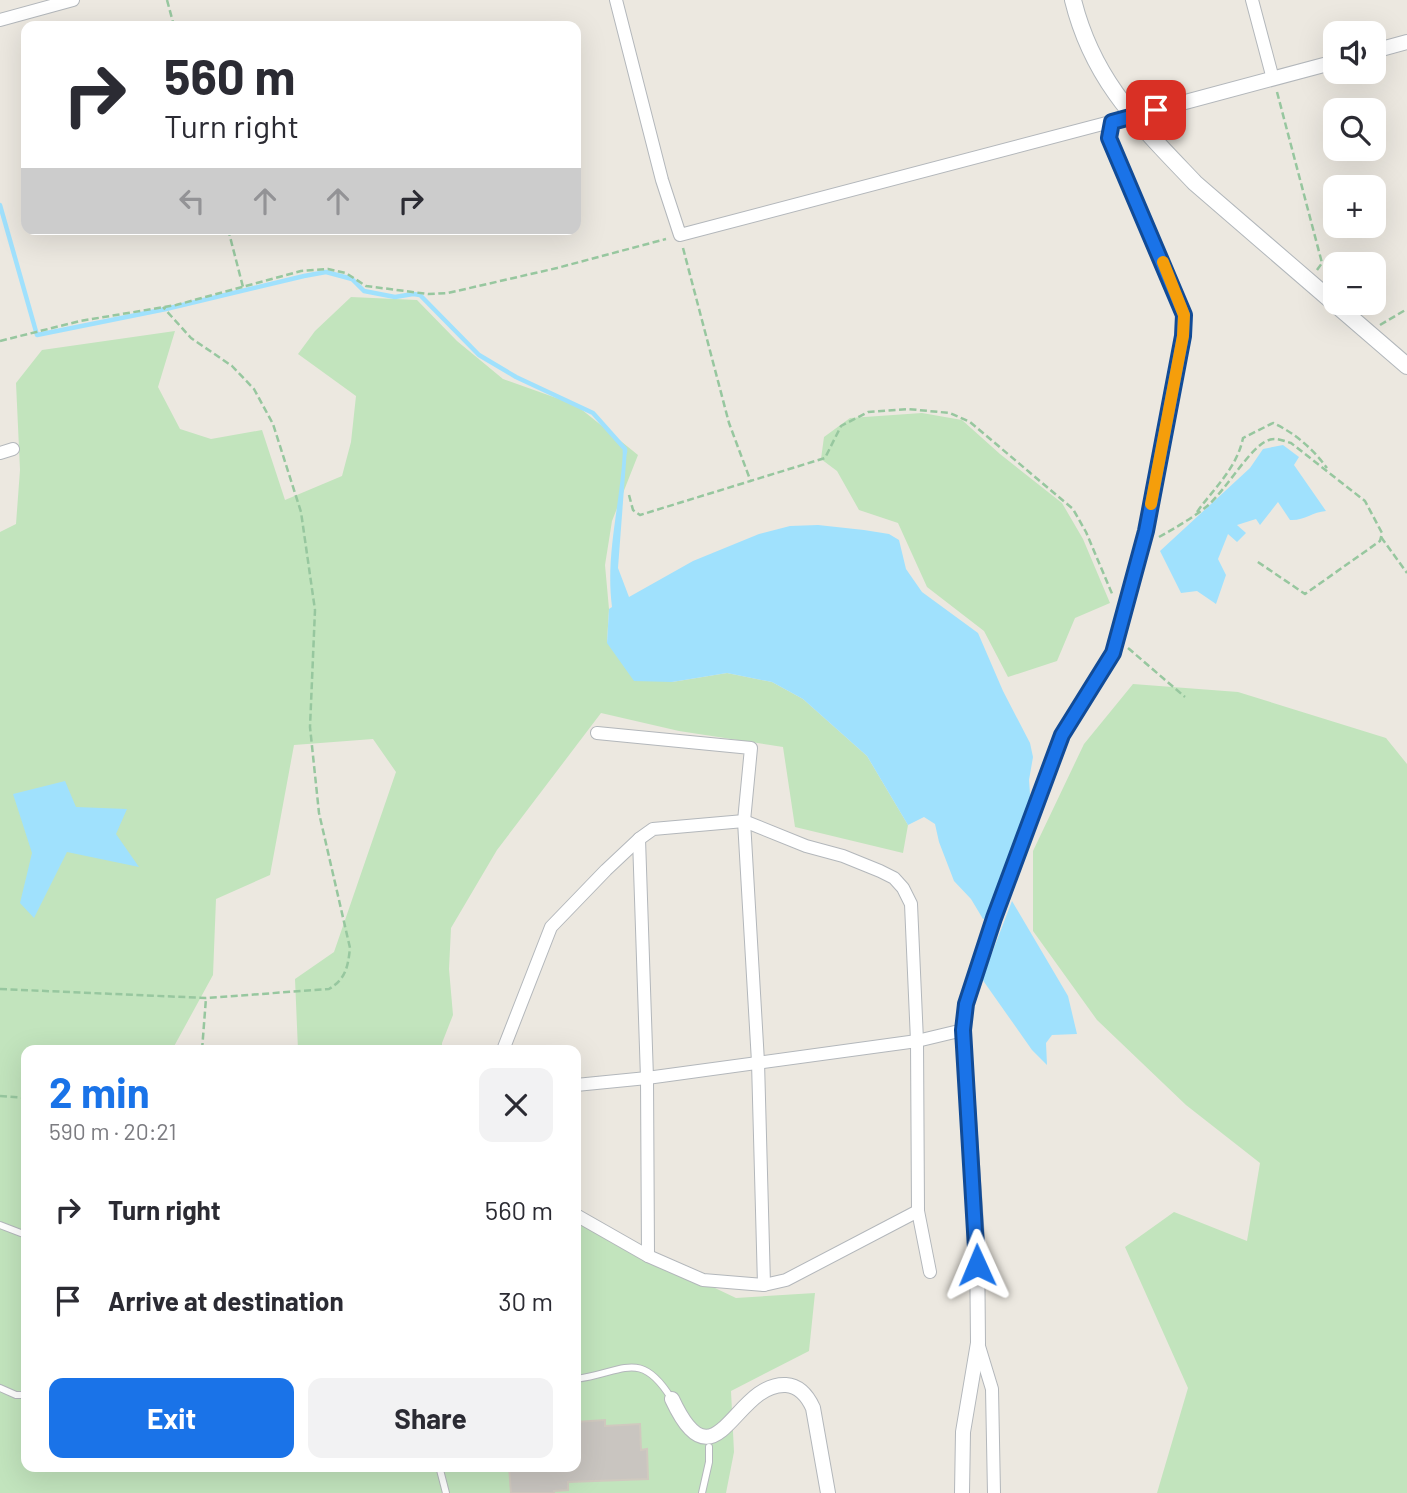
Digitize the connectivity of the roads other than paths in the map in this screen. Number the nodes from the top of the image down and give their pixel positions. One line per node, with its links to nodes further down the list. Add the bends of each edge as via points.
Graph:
1 (73, 0): 5 (street)
2 (617, 0): 11 (street, via 680,235)
3 (1073, 0): 10 (main road, via 1098,69)
4 (1252, 0): 9 (street)
5 (0, 20)
6 (1407, 42): 7 (street)
7 (1386, 48)
8 (1323, 65): 9 (street)
9 (1273, 79): 10 (street)
10 (1133, 116): 11 (street); 12 (main road, via 1195,183)
11 (1112, 122): 16 (street, via 1109,138 1184,315 1183,336 1141,548 1113,653 1062,735 994,918 966,1004)
12 (1407, 366)
13 (597, 733): 14 (street, via 751,748)
14 (744, 821): 15 (street, via 653,829); 17 (street, via 880,871 903,888 911,904); 19 (street)
15 (639, 839): 18 (street, via 551,927); 20 (street)
16 (963, 1030): 17 (street); 29 (street, via 977,1239)
17 (917, 1041): 19 (street); 22 (street)
18 (504, 1045)
19 (758, 1062): 20 (street); 28 (street)
20 (648, 1078): 21 (street); 26 (street)
21 (581, 1085)
22 (918, 1211): 27 (street); 28 (street, via 786,1280)
23 (581, 1218): 26 (street)
24 (0, 1225): 25 (lane)
25 (21, 1233)
26 (648, 1256): 28 (street, via 703,1280)
27 (930, 1272)
28 (764, 1285)
29 (978, 1343): 39 (street, via 963,1432); 40 (street, via 992,1389)
30 (581, 1378): 33 (lane, via 630,1367 647,1370)
31 (0, 1388): 32 (lane)
32 (21, 1395)
33 (672, 1399): 34 (street, via 685,1432 699,1445)
34 (709, 1447): 37 (lane); 38 (street, via 727,1436 767,1389 796,1388 813,1408)
35 (441, 1472): 36 (lane)
36 (446, 1493)
37 (702, 1493)
38 (828, 1493)
39 (962, 1493)
40 (994, 1493)

